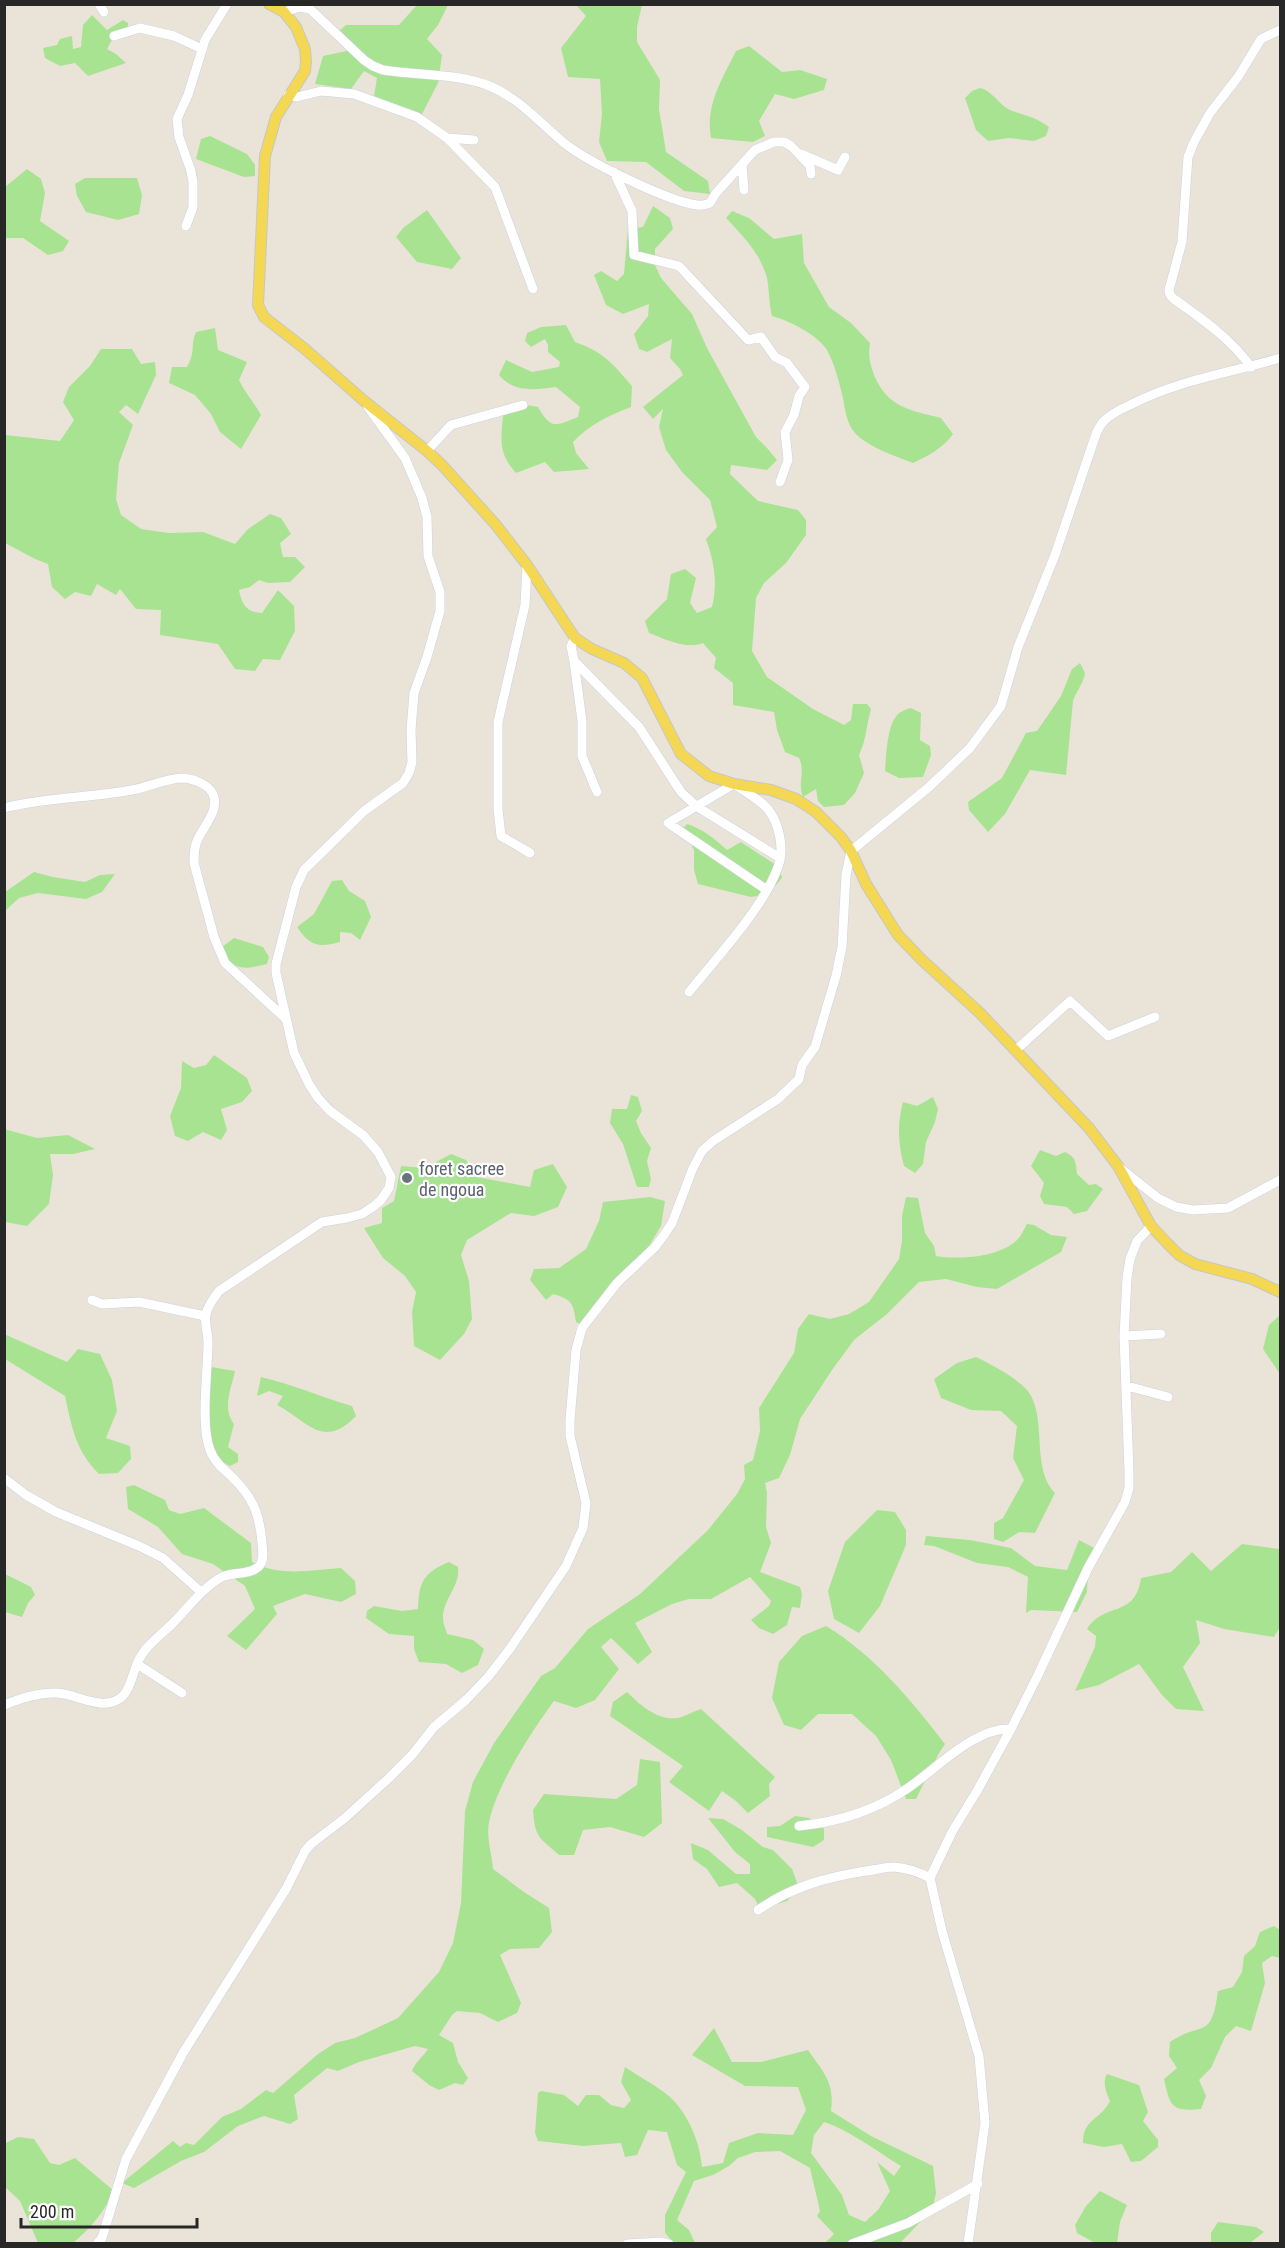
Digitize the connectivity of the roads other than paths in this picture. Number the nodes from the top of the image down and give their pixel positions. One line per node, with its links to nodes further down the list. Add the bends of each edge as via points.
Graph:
1 (227, 4): 7 (street)
2 (269, 4): 4 (main road)
3 (302, 6): 4 (street); 14 (street, via 316,13 373,66 473,81 506,94 568,146)
4 (284, 12): 8 (main road, via 301,36 306,62)
5 (1281, 30): 20 (street, via 1262,39 1194,142 1188,164 1182,242 1169,290 1170,295 1233,345)
6 (114, 36): 7 (street, via 140,28 174,36)
7 (202, 49): 17 (street, via 177,119 193,183 193,207)
8 (288, 96): 9 (street, via 321,91 354,94 417,117); 21 (main road, via 271,129 265,156 259,310)
9 (447, 138): 10 (street); 18 (street, via 495,187)
10 (474, 140)
11 (799, 153): 12 (street, via 838,170); 13 (street, via 779,140 755,150); 15 (street, via 810,166)
12 (845, 157)
13 (742, 165): 14 (street, via 710,203 703,206 655,191); 16 (street)
14 (614, 172): 24 (street, via 632,211 634,255 679,266 748,340 761,337 805,387 785,432 788,460)
15 (811, 174)
16 (744, 190)
17 (186, 226)
18 (532, 289)
19 (1281, 358): 20 (street)
20 (1251, 367): 32 (street, via 1185,381 1141,399 1104,421 1018,646 1001,706 970,748)
21 (363, 400): 23 (main road); 38 (street, via 413,473 427,518 428,556 440,592 440,611 414,693 409,773 403,783 364,811 310,862 296,887 276,964)
22 (523, 405): 23 (street, via 451,425)
23 (427, 451): 25 (main road, via 483,510)
24 (780, 482)
25 (527, 565): 26 (main road); 33 (street, via 525,606 498,722 498,809 501,836)
26 (575, 638): 27 (street, via 571,646); 28 (main road, via 633,669 648,687 681,754 709,776)
27 (574, 661): 29 (street, via 582,756); 30 (street, via 639,727 681,792)
28 (734, 784): 30 (street); 32 (main road, via 796,799 816,812); 34 (street, via 770,811 779,830)
29 (597, 792)
30 (696, 806): 34 (street); 35 (street, via 668,823)
31 (4, 808): 38 (street, via 32,801 132,790 182,778 208,787 214,806 197,841 194,863 218,949 235,975)
32 (851, 851): 39 (main road, via 866,884 898,935); 60 (street, via 836,976 814,1047 802,1065 799,1079 778,1099 702,1151 664,1235 617,1283 582,1328 576,1350 570,1436 586,1514 566,1566 488,1677 434,1727 389,1778 305,1851 286,1890 183,2053 126,2159)
33 (530, 853)
34 (780, 858): 35 (street)
35 (767, 890): 36 (street)
36 (689, 992)
37 (1155, 1017): 39 (street, via 1108,1036 1070,1001)
38 (285, 1018): 45 (street, via 294,1053 309,1084 330,1111 363,1135 378,1152 391,1177 389,1188 381,1200 362,1214 322,1222 219,1291)
39 (1016, 1050): 40 (main road, via 1067,1103)
40 (1118, 1166): 41 (street, via 1158,1198 1193,1210 1228,1208); 42 (main road)
41 (1281, 1180)
42 (1151, 1226): 43 (main road, via 1195,1264 1252,1279); 47 (street, via 1137,1241 1130,1259)
43 (1281, 1292)
44 (92, 1300): 45 (street, via 102,1304 139,1302)
45 (205, 1316): 51 (street, via 210,1450 256,1508 263,1557 255,1569 219,1578)
46 (1161, 1334): 47 (street)
47 (1125, 1336): 48 (street)
48 (1127, 1386): 49 (street); 55 (street, via 1129,1488 1125,1502 1088,1568)
49 (1168, 1397)
50 (4, 1478): 51 (street, via 57,1512 163,1558)
51 (201, 1592): 52 (street, via 142,1652)
52 (137, 1664): 53 (street); 54 (street, via 129,1688 110,1704 43,1693)
53 (182, 1693)
54 (4, 1705)
55 (1011, 1729): 56 (street, via 1000,1728 982,1735 907,1789 876,1806 827,1823); 57 (street)
56 (799, 1826)
57 (930, 1878): 58 (street, via 893,1867 843,1875 779,1895); 59 (street, via 979,2056 985,2123)
58 (758, 1910)
59 (978, 2184): 63 (street, via 909,2223); 64 (street)
60 (97, 2244)
61 (627, 2244): 62 (street)
62 (669, 2244)
63 (852, 2244)
64 (968, 2244)

